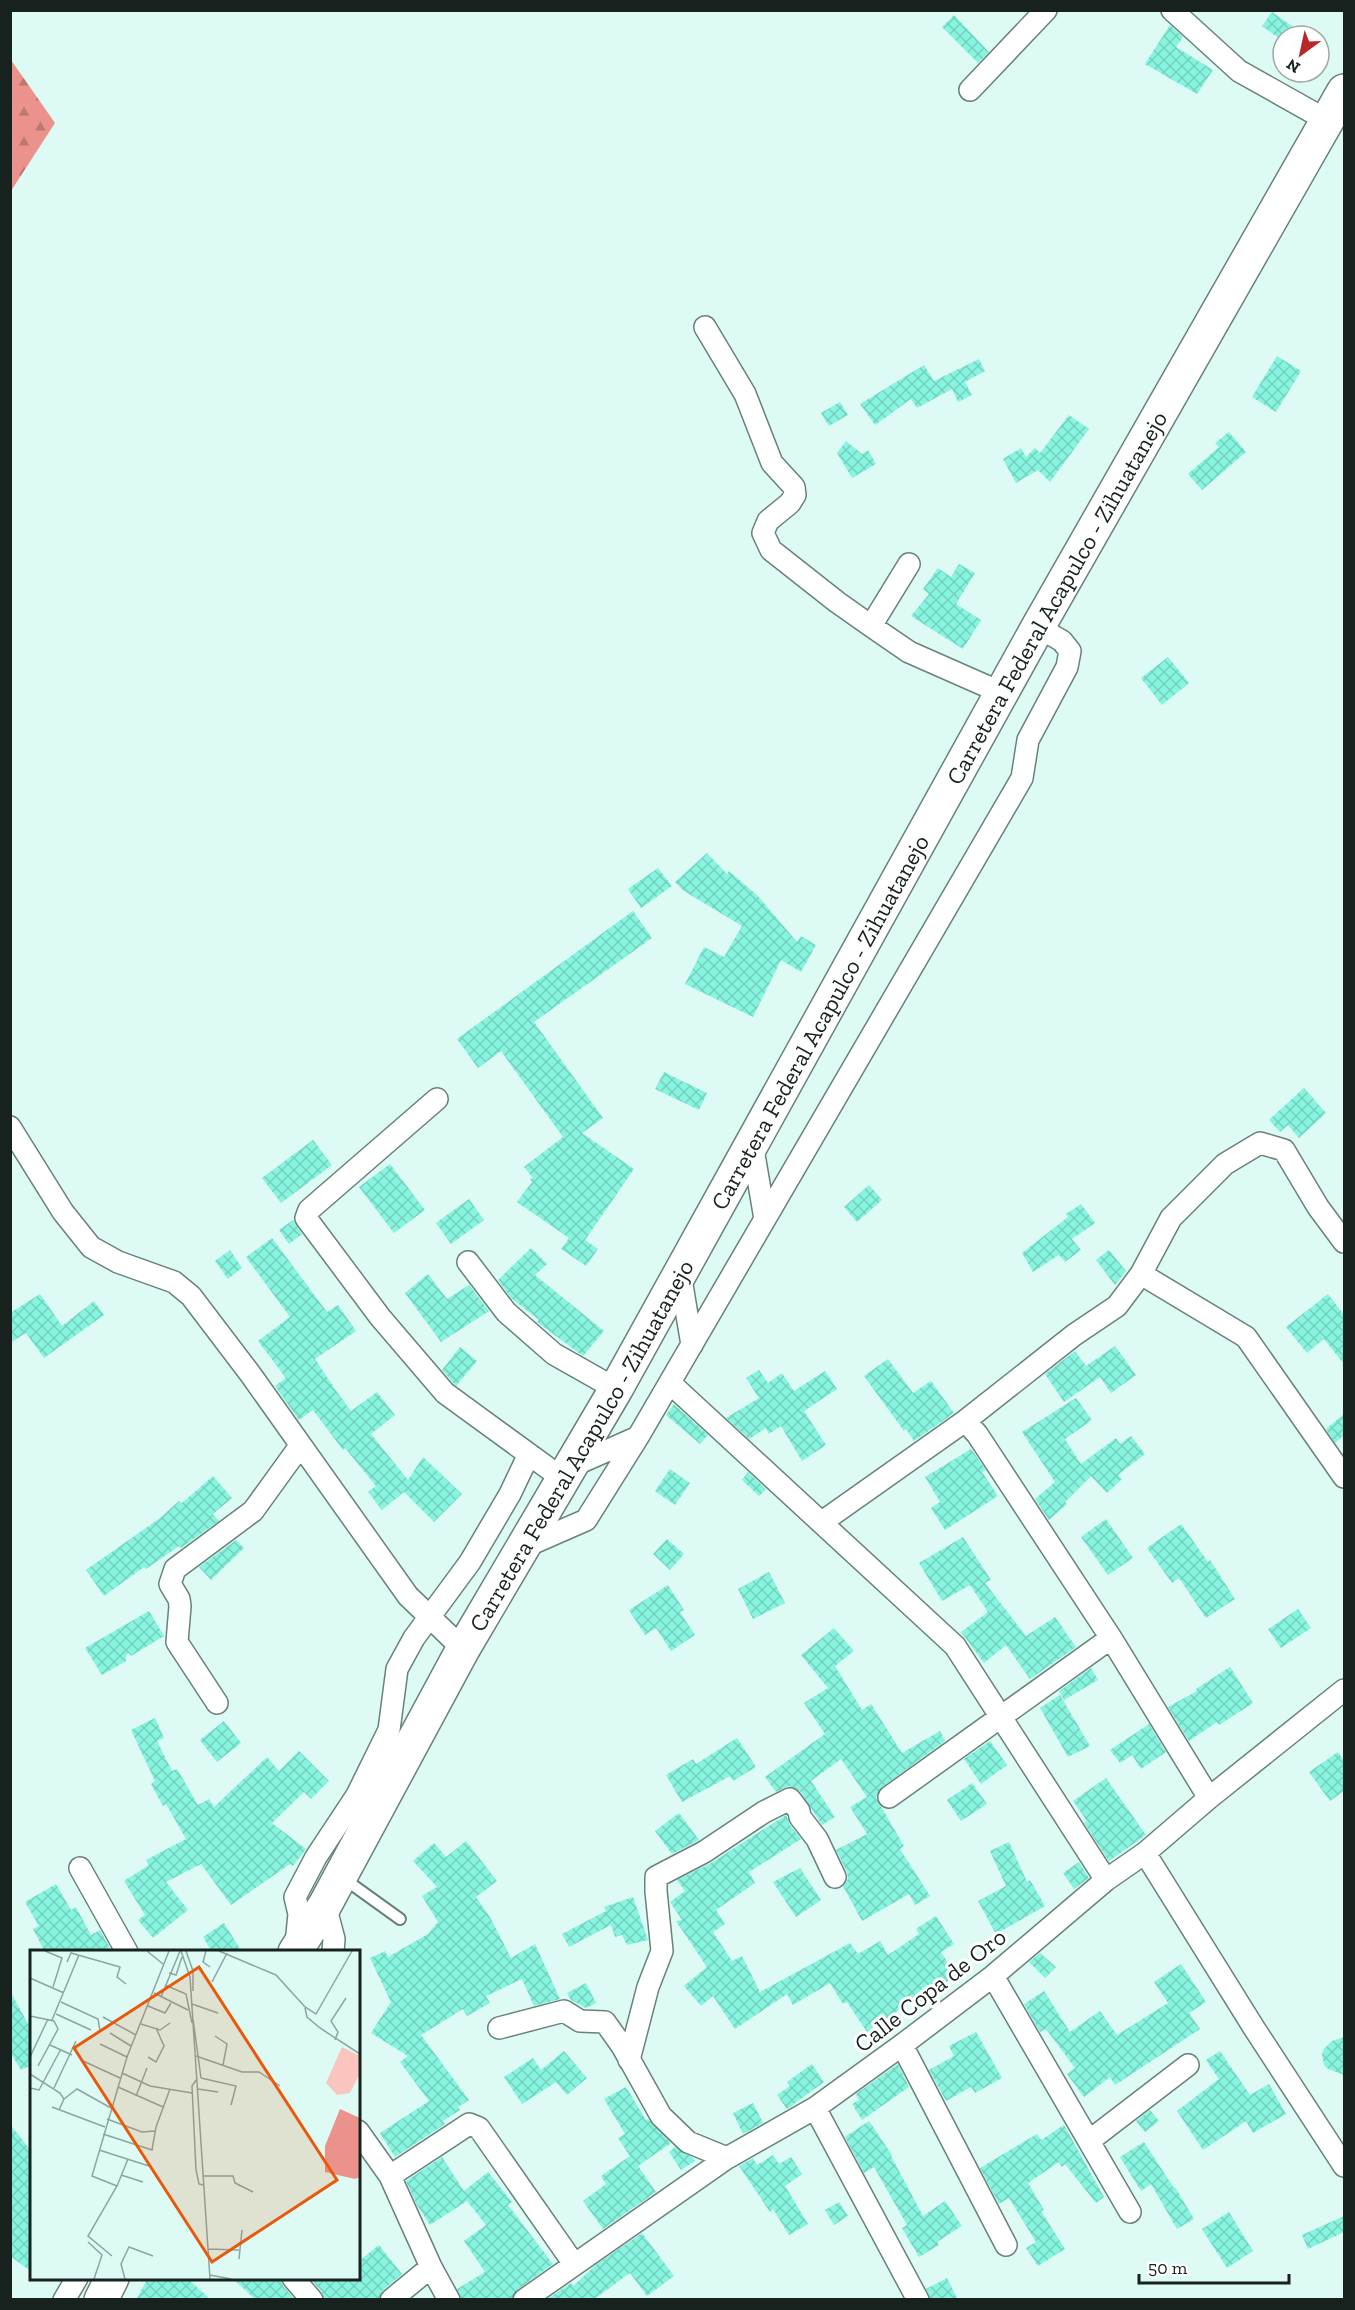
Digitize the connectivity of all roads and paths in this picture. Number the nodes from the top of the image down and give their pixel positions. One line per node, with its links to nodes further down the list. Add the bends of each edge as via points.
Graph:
1 (1046, 10): 3 (street)
2 (1172, 10): 5 (street, via 1239,71)
3 (970, 90)
4 (1344, 91): 5 (main road, Carretera Federal Acapulco - Zihuatanejo)
5 (1328, 122): 9 (main road, Carretera Federal Acapulco - Zihuatanejo)
6 (705, 327): 8 (street, via 745,394 772,463 794,487 790,503 768,521 763,533 771,550)
7 (909, 564): 8 (street)
8 (871, 626): 10 (street, via 909,652)
9 (1038, 627): 10 (main road, Carretera Federal Acapulco - Zihuatanejo); 14 (street, via 1062,641 1070,651 1067,667 1028,740 1022,778)
10 (1002, 693): 13 (main road, Carretera Federal Acapulco - Zihuatanejo)
11 (437, 1099): 25 (street, via 309,1210 306,1218 380,1317 445,1393)
12 (10, 1127): 24 (street, via 63,1212 92,1247 118,1262 174,1282 191,1296)
13 (752, 1143): 14 (street); 17 (main road, Carretera Federal Acapulco - Zihuatanejo)
14 (765, 1219): 19 (street)
15 (1344, 1242): 18 (street, via 1284,1150 1260,1143 1225,1164 1170,1218)
16 (468, 1262): 21 (street, via 506,1312 554,1354)
17 (680, 1273): 19 (street); 21 (main road, Carretera Federal Acapulco - Zihuatanejo)
18 (1141, 1274): 22 (street, via 1117,1306); 27 (street, via 1246,1337)
19 (692, 1345): 20 (street)
20 (670, 1383): 23 (street); 28 (street)
21 (616, 1389): 26 (main road, Carretera Federal Acapulco - Zihuatanejo)
22 (965, 1421): 28 (street); 31 (street, via 978,1434)
23 (638, 1437): 26 (street); 29 (street, via 586,1520)
24 (300, 1446): 30 (street, via 408,1596); 34 (street, via 253,1511 175,1569 170,1584 180,1606 177,1642)
25 (529, 1454): 26 (street); 30 (street, via 470,1562)
26 (567, 1473): 29 (main road, Carretera Federal Acapulco - Zihuatanejo)
27 (1344, 1477)
28 (822, 1522): 35 (street, via 955,1646)
29 (521, 1549): 32 (main road, Carretera Federal Acapulco - Zihuatanejo)
30 (430, 1615): 32 (street); 46 (street, via 397,1669 389,1730 357,1795 295,1897 299,1914)
31 (1111, 1638): 35 (street); 37 (street)
32 (463, 1649): 40 (main road, Carretera Federal Acapulco - Zihuatanejo)
33 (1344, 1690): 37 (street, Calle Copa de Oro)
34 (217, 1703)
35 (1001, 1718): 36 (street); 42 (street)
36 (889, 1797)
37 (1209, 1798): 38 (street, Calle Copa de Oro)
38 (1145, 1853): 42 (street, Calle Copa de Oro); 58 (street)
39 (80, 1868): 45 (street)
40 (340, 1876): 43 (main road, Carretera Federal Acapulco - Zihuatanejo); 44 (lane)
41 (835, 1877): 52 (street, via 817,1839 790,1799 656,1877 662,1951)
42 (1106, 1880): 49 (street, Calle Copa de Oro)
43 (325, 1905): 47 (main road, Carretera Federal Acapulco - Zihuatanejo); 48 (street)
44 (400, 1919)
45 (126, 1950)
46 (295, 1950)
47 (296, 1950)
48 (333, 1950)
49 (993, 1976): 51 (street, Calle Copa de Oro); 56 (street)
50 (499, 2028): 52 (street, via 564,2011 580,2021 604,2022)
51 (902, 2045): 54 (street, Calle Copa de Oro); 61 (street)
52 (629, 2060): 57 (street, via 661,2116 688,2142)
53 (1188, 2065): 56 (street)
54 (815, 2108): 57 (street, Calle Copa de Oro); 75 (street)
55 (360, 2133): 59 (street)
56 (1089, 2141): 60 (street)
57 (727, 2158): 62 (street, Calle Copa de Oro)
58 (1344, 2166)
59 (390, 2176): 62 (street, via 469,2124 479,2128); 63 (street)
60 (1131, 2212)
61 (1006, 2245)
62 (574, 2264): 74 (street, Calle Copa de Oro)
63 (431, 2267): 72 (street); 73 (street)
64 (75, 2280): 68 (street)
65 (111, 2280): 69 (main road)
66 (112, 2280): 70 (street)
67 (295, 2280): 71 (street)
68 (64, 2300)
69 (101, 2300)
70 (113, 2300)
71 (312, 2300)
72 (391, 2300)
73 (449, 2300)
74 (524, 2300)
75 (918, 2300)

